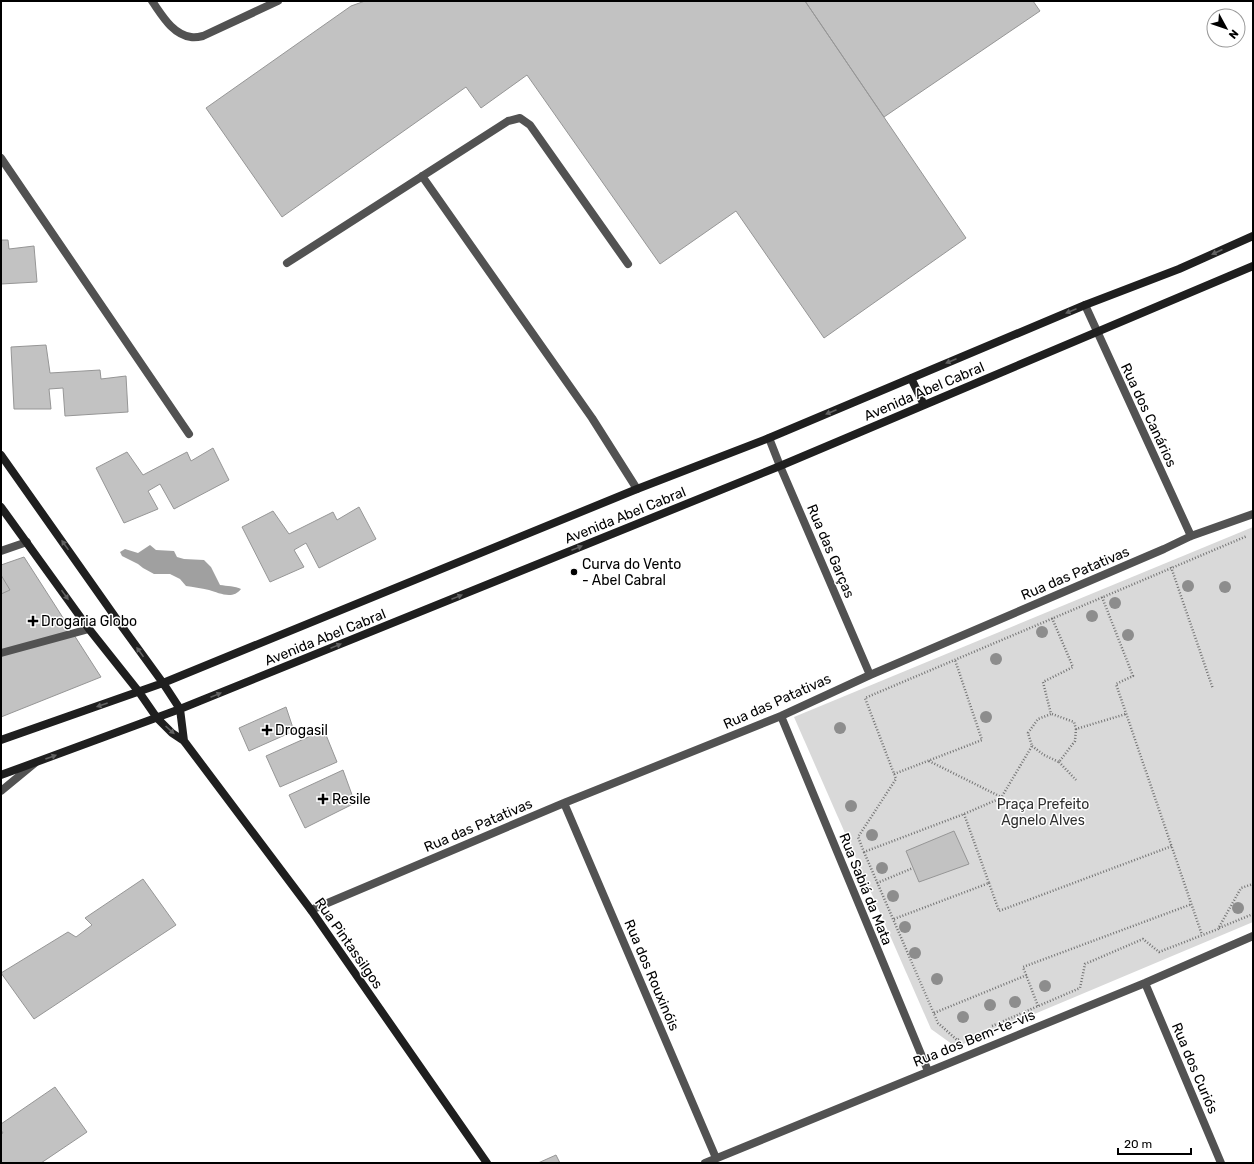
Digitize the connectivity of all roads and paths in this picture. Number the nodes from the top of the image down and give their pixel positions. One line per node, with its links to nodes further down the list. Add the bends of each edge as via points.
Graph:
1 (152, 1): 2 (street, via 168,24 192,38 203,36)
2 (278, 1)
3 (1, 158): 13 (street)
4 (422, 176): 6 (street); 7 (street, via 508,121 520,118 530,125); 17 (street, via 592,418)
5 (1253, 236): 9 (main road, Avenida Abel Cabral, one-way to 9, via 1179,269)
6 (287, 263)
7 (628, 264)
8 (1253, 266): 10 (main road, Avenida Abel Cabral)
9 (1085, 305): 10 (street, Rua dos Canários); 11 (main road, Avenida Abel Cabral, one-way to 11)
10 (1096, 332): 12 (main road, Avenida Abel Cabral); 21 (street, Rua dos Canários)
11 (911, 378): 12 (main road); 14 (main road, Avenida Abel Cabral, one-way to 14)
12 (924, 405): 16 (main road, Avenida Abel Cabral)
13 (190, 434)
14 (769, 438): 16 (street, Rua das Garças); 17 (main road, Avenida Abel Cabral)
15 (1, 455): 31 (main road, one-way to 15)
16 (780, 466): 30 (street, Rua das Garças); 34 (main road, Avenida Abel Cabral, one-way to 16)
17 (637, 489): 31 (main road, Avenida Abel Cabral)
18 (1, 507): 22 (main road, Rua Pintassilgos)
19 (1253, 514): 21 (street, Rua das Patativas)
20 (1253, 533): 24 (path)
21 (1191, 536): 30 (street, Rua das Patativas)
22 (27, 542): 23 (street); 27 (main road, Rua Pintassilgos, one-way to 27)
23 (1, 551)
24 (1171, 568): 25 (path); 32 (path)
25 (1102, 597): 26 (path); 36 (path, via 1134,676 1116,684)
26 (1052, 618): 29 (path); 35 (path, via 1073,667 1043,682)
27 (89, 629): 28 (street); 33 (main road, Rua Pintassilgos)
28 (1, 652)
29 (955, 660): 43 (path, via 982,740); 46 (path, via 865,698)
30 (870, 674): 37 (street, Rua das Patativas)
31 (163, 683): 33 (main road, Avenida Abel Cabral); 34 (main road)
32 (1214, 689)
33 (139, 692): 38 (main road, Rua Pintassilgos); 40 (main road, Avenida Abel Cabral, one-way to 40)
34 (180, 709): 38 (main road, Avenida Abel Cabral); 41 (main road, Rua Pintassilgos)
35 (1052, 714): 39 (path, via 1074,722); 42 (path, via 1038,719 1028,732)
36 (1126, 714): 39 (path); 53 (path)
37 (781, 716): 51 (street, Rua das Patativas); 72 (street, Rua Sabiá da Mata)
38 (157, 718): 41 (main road, Rua Pintassilgos, one-way to 41); 44 (main road, Avenida Abel Cabral, one-way to 38)
39 (1076, 729): 45 (path, via 1075,741)
40 (1, 740)
41 (184, 741): 60 (main road, Rua Pintassilgos)
42 (1032, 746): 45 (path); 50 (path)
43 (929, 761): 46 (path); 50 (path)
44 (37, 762): 47 (main road, Avenida Abel Cabral); 49 (street)
45 (1059, 762): 48 (path)
46 (894, 774): 54 (path, via 896,779 858,837)
47 (1, 775)
48 (1076, 780)
49 (1, 791)
50 (1001, 798): 52 (path)
51 (564, 803): 60 (street, Rua das Patativas); 73 (street, Rua dos Rouxinóis)
52 (964, 814): 54 (path); 57 (path)
53 (1172, 846): 57 (path, via 1000,911); 59 (path)
54 (864, 852): 56 (path)
55 (913, 868): 56 (path)
56 (877, 883): 62 (path)
57 (989, 883): 62 (path)
58 (1253, 884): 63 (path, via 1241,888)
59 (1192, 904): 64 (path); 66 (path, via 1023,967)
60 (311, 910): 74 (main road, Rua Pintassilgos)
61 (1253, 914): 63 (path)
62 (894, 920): 69 (path)
63 (1218, 929): 64 (path)
64 (1202, 935): 68 (path, via 1159,952 1143,939 1085,964 1080,988)
65 (1253, 936): 67 (street, Rua dos Bem-te-vis)
66 (1027, 976): 68 (path); 69 (path)
67 (1145, 983): 72 (street, Rua dos Bem-te-vis); 76 (street, Rua dos Curiós)
68 (1038, 1006): 70 (path)
69 (934, 1013): 71 (path, via 938,1023 957,1040)
70 (991, 1026)
71 (964, 1038)
72 (928, 1071): 73 (street, Rua dos Bem-te-vis)
73 (716, 1158): 75 (street, Rua dos Bem-te-vis)
74 (487, 1163)
75 (705, 1163)
76 (1221, 1163)

